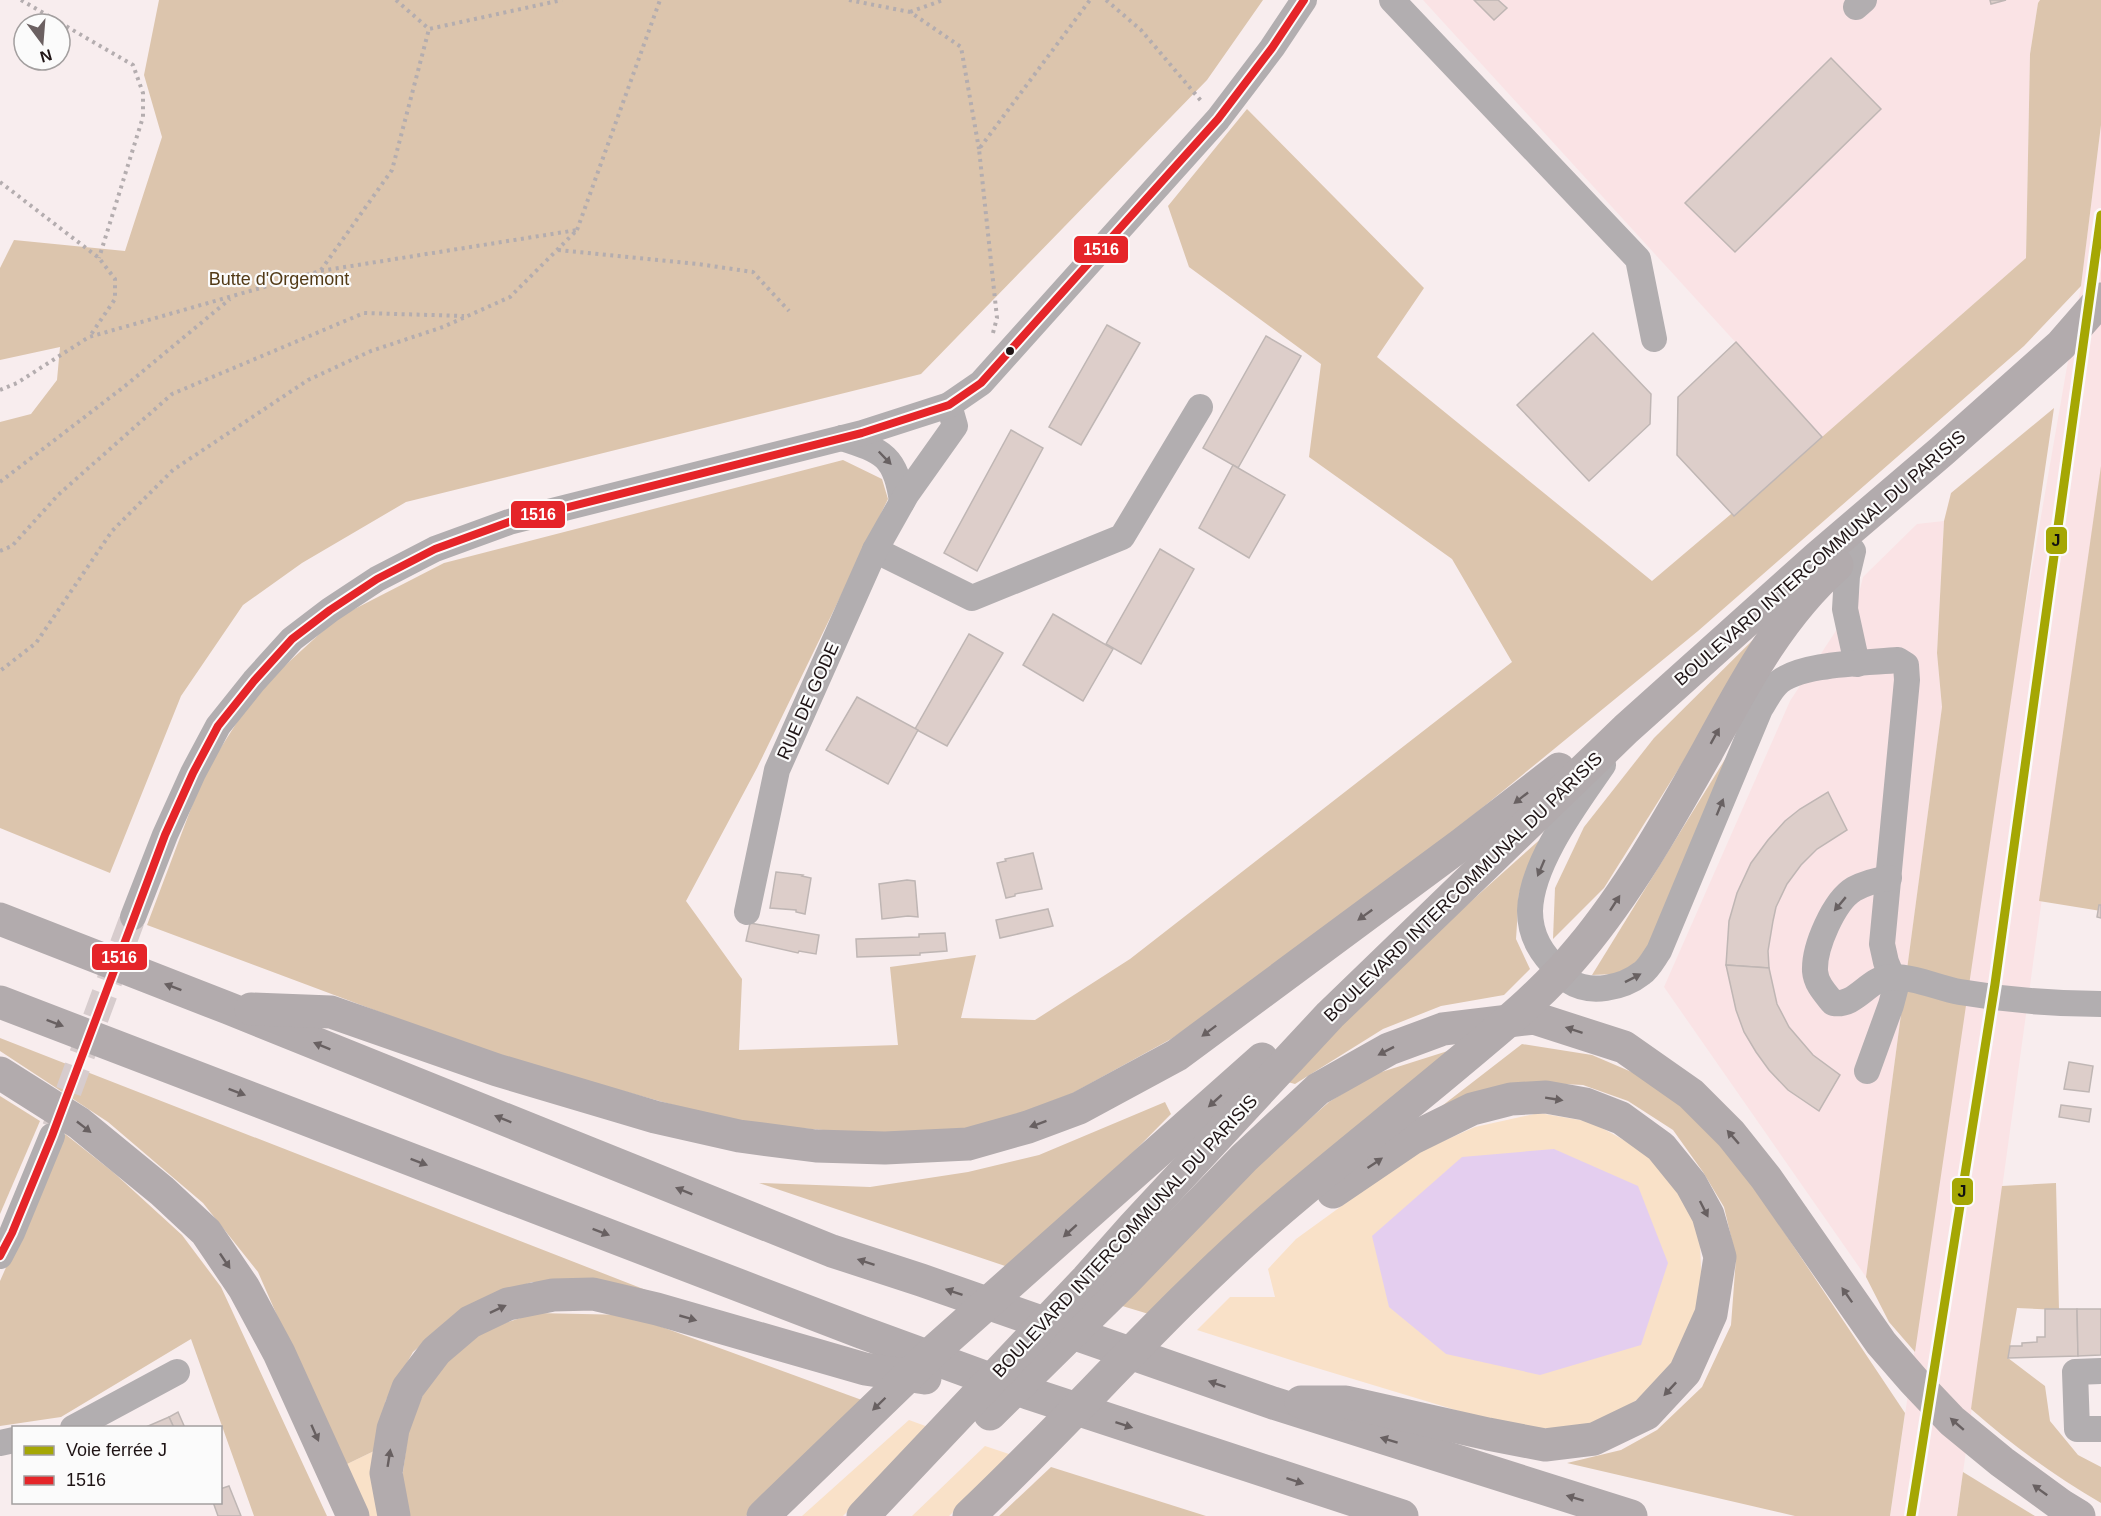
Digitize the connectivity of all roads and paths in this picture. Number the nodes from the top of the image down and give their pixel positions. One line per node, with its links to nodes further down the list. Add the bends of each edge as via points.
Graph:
1 (21, 0): 18 (path, via 133,65 143,93 143,117)
2 (396, 0): 12 (path)
3 (562, 0): 12 (path)
4 (660, 0): 16 (path)
5 (849, 0): 11 (path)
6 (942, 0): 11 (path)
7 (1090, 0): 14 (path)
8 (1106, 0): 13 (path, via 1141,30)
9 (1304, 0): 13 (street)
10 (1392, 0): 26 (street, via 1638,259)
11 (910, 12): 14 (path, via 961,47)
12 (429, 29): 19 (path, via 392,170)
13 (1218, 119): 29 (street, via 981,384)
14 (979, 149): 27 (path, via 997,318)
15 (0, 182): 18 (path)
16 (577, 230): 17 (path); 19 (path)
17 (557, 250): 22 (path, via 753,272); 23 (path, via 510,297)
18 (99, 258): 25 (path, via 115,279 115,298)
19 (321, 271): 20 (path)
20 (233, 297): 25 (path); 33 (path)
21 (2101, 299): 32 (highway, BOULEVARD INTERCOMMUNAL DU PARISIS)
22 (789, 311)
23 (467, 316): 36 (path, via 364,313 172,394 58,495 12,546); 42 (path, via 371,351 308,380 173,470 112,531 36,643)
24 (2101, 327): 32 (highway, BOULEVARD INTERCOMMUNAL DU PARISIS, via 2049,382)
25 (89, 337): 28 (path)
26 (1654, 339)
27 (991, 340)
28 (0, 390)
29 (949, 405): 31 (street); 34 (street, RUE DE GODE, via 955,426)
30 (1200, 407): 35 (street, via 1122,537 972,598)
31 (842, 438): 34 (street, one-way to 34, via 885,456 898,480); 47 (street, via 509,522 435,549 377,579 330,610 292,639 218,726 165,835)
32 (1948, 459): 37 (highway, BOULEVARD INTERCOMMUNAL DU PARISIS); 40 (highway, BOULEVARD INTERCOMMUNAL DU PARISIS)
33 (0, 482)
34 (902, 502): 35 (street, RUE DE GODE)
35 (875, 550): 46 (street, RUE DE GODE, via 777,770)
36 (0, 551)
37 (1854, 551): 38 (highway, BOULEVARD INTERCOMMUNAL DU PARISIS); 39 (street, via 1847,576)
38 (1803, 601): 39 (street, via 1817,598); 63 (highway, BOULEVARD INTERCOMMUNAL DU PARISIS, one-way to 38, via 1193,1290 1270,1218 1516,1015 1580,950 1635,874 1747,679)
39 (1845, 609): 41 (street)
40 (1716, 646): 43 (highway, BOULEVARD INTERCOMMUNAL DU PARISIS); 52 (highway, one-way to 52, via 1462,844 1177,1055 1079,1108 968,1144 816,1146 739,1136 655,1117 509,1073 331,1012)
41 (1857, 664): 43 (street, one-way to 41, via 1545,858 1530,910 1533,936 1544,956 1569,981 1588,988 1615,987 1643,973 1659,951 1760,709 1776,684 1802,670); 45 (street, via 1898,660 1906,665)
42 (0, 671)
43 (1626, 729): 44 (highway, BOULEVARD INTERCOMMUNAL DU PARISIS)
44 (1511, 840): 66 (highway, one-way to 66, via 936,1349); 67 (highway, BOULEVARD INTERCOMMUNAL DU PARISIS, via 1330,1015)
45 (1889, 878): 49 (street, via 1882,944 1886,962); 49 (street, one-way to 49, via 1852,890 1831,915 1819,944 1815,971 1820,987 1833,1003 1839,1004 1876,980)
46 (747, 912)
47 (133, 917)
48 (0, 919): 52 (highway, one-way to 48)
49 (1904, 978): 51 (street, via 1958,992 2054,1004); 53 (street, via 1896,986)
50 (0, 1002): 59 (highway, one-way to 59)
51 (2101, 1004)
52 (228, 1008): 60 (highway, one-way to 52, via 832,1251)
53 (1867, 1071)
54 (0, 1073): 64 (highway, one-way to 64, via 79,1122 206,1232 244,1288 279,1353)
55 (52, 1136): 56 (street)
56 (0, 1256)
57 (2101, 1371): 62 (street, via 2075,1372 2077,1429)
58 (177, 1372): 61 (street)
59 (1028, 1394): 65 (highway, one-way to 59, via 386,1473 393,1430 408,1388 435,1351 470,1322 508,1304 553,1295 593,1294 865,1369); 69 (highway, one-way to 69)
60 (1273, 1403): 63 (highway, one-way to 60, via 1274,1238 1411,1139 1472,1109 1511,1099 1545,1097 1585,1104 1621,1118 1661,1147 1691,1184 1708,1215 1720,1257 1711,1314 1685,1372 1646,1414 1594,1439 1545,1444 1346,1402); 70 (highway, one-way to 60)
61 (77, 1426)
62 (2101, 1429)
63 (976, 1510)
64 (353, 1516)
65 (394, 1516)
66 (763, 1516)
67 (863, 1516)
68 (887, 1516): 71 (highway, one-way to 68, via 2002,1462 1952,1420 1881,1343 1766,1178 1731,1134 1691,1094 1624,1047 1534,1018 1443,1029 1389,1049 1318,1089 1244,1158)
69 (1402, 1516)
70 (1631, 1516)
71 (2079, 1516)

